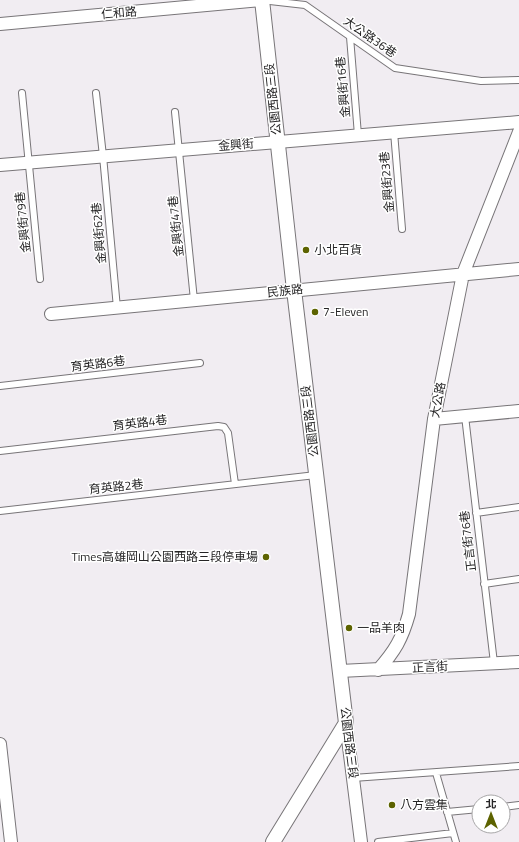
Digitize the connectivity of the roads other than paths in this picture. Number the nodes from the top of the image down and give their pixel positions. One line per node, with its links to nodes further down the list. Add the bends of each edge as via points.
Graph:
1 (262, 0): 2 (street, 仁和路); 3 (lane, 大公路36巷, via 305,5); 12 (street, 公園西路三段)
2 (0, 24)
3 (350, 37): 4 (lane, 大公路36巷, via 395,68 482,80); 11 (lane, 金興街16巷)
4 (519, 80)
5 (22, 93): 15 (lane, 金興街79巷)
6 (96, 93): 14 (lane, 金興街62巷)
7 (175, 112): 13 (lane, 金興街47巷)
8 (519, 122): 9 (street, 金興街)
9 (394, 132): 11 (street, 金興街); 17 (lane, 金興街23巷)
10 (519, 132): 19 (street, 大公路)
11 (358, 135): 12 (street, 金興街)
12 (278, 142): 13 (street, 金興街); 21 (street, 公園西路三段)
13 (178, 150): 14 (street, 金興街); 22 (lane, 金興街47巷)
14 (103, 156): 15 (street, 金興街); 23 (lane, 金興街62巷)
15 (28, 163): 16 (street, 金興街); 20 (lane, 金興街79巷)
16 (0, 165)
17 (402, 229)
18 (519, 269): 19 (street, 民族路)
19 (463, 274): 21 (street, 民族路); 29 (street, 大公路)
20 (40, 279)
21 (294, 290): 22 (street, 民族路); 31 (street, 公園西路三段)
22 (194, 300): 23 (street, 民族路)
23 (118, 308): 24 (street, 民族路)
24 (51, 314)
25 (200, 363): 26 (lane, 育英路6巷)
26 (0, 386)
27 (519, 411): 28 (street)
28 (464, 416): 29 (street); 35 (lane, 正言街76巷)
29 (434, 419): 40 (street, 大公路, via 409,614 399,643)
30 (0, 451): 32 (lane, 育英路4巷, via 218,426 224,427 228,432)
31 (316, 475): 32 (lane, 育英路2巷); 41 (street, 公園西路三段)
32 (235, 484): 34 (lane, 育英路2巷)
33 (519, 507): 35 (lane)
34 (0, 511)
35 (476, 513): 37 (lane, 正言街76巷)
36 (519, 579): 37 (lane)
37 (484, 584): 39 (lane, 正言街76巷)
38 (519, 662): 39 (street, 正言街)
39 (494, 663): 40 (street, 正言街)
40 (378, 670): 41 (street, 正言街)
41 (340, 671): 42 (street, 公園西路三段)
42 (346, 723): 46 (street, 公園西路三段); 51 (street)
43 (0, 744): 50 (street)
44 (519, 766): 45 (lane)
45 (436, 773): 46 (lane); 48 (lane)
46 (353, 778): 52 (street, 公園西路三段)
47 (471, 810): 48 (lane)
48 (447, 812): 49 (lane)
49 (453, 833): 53 (lane); 54 (lane)
50 (11, 842)
51 (273, 842)
52 (361, 842)
53 (378, 842)
54 (456, 842)

